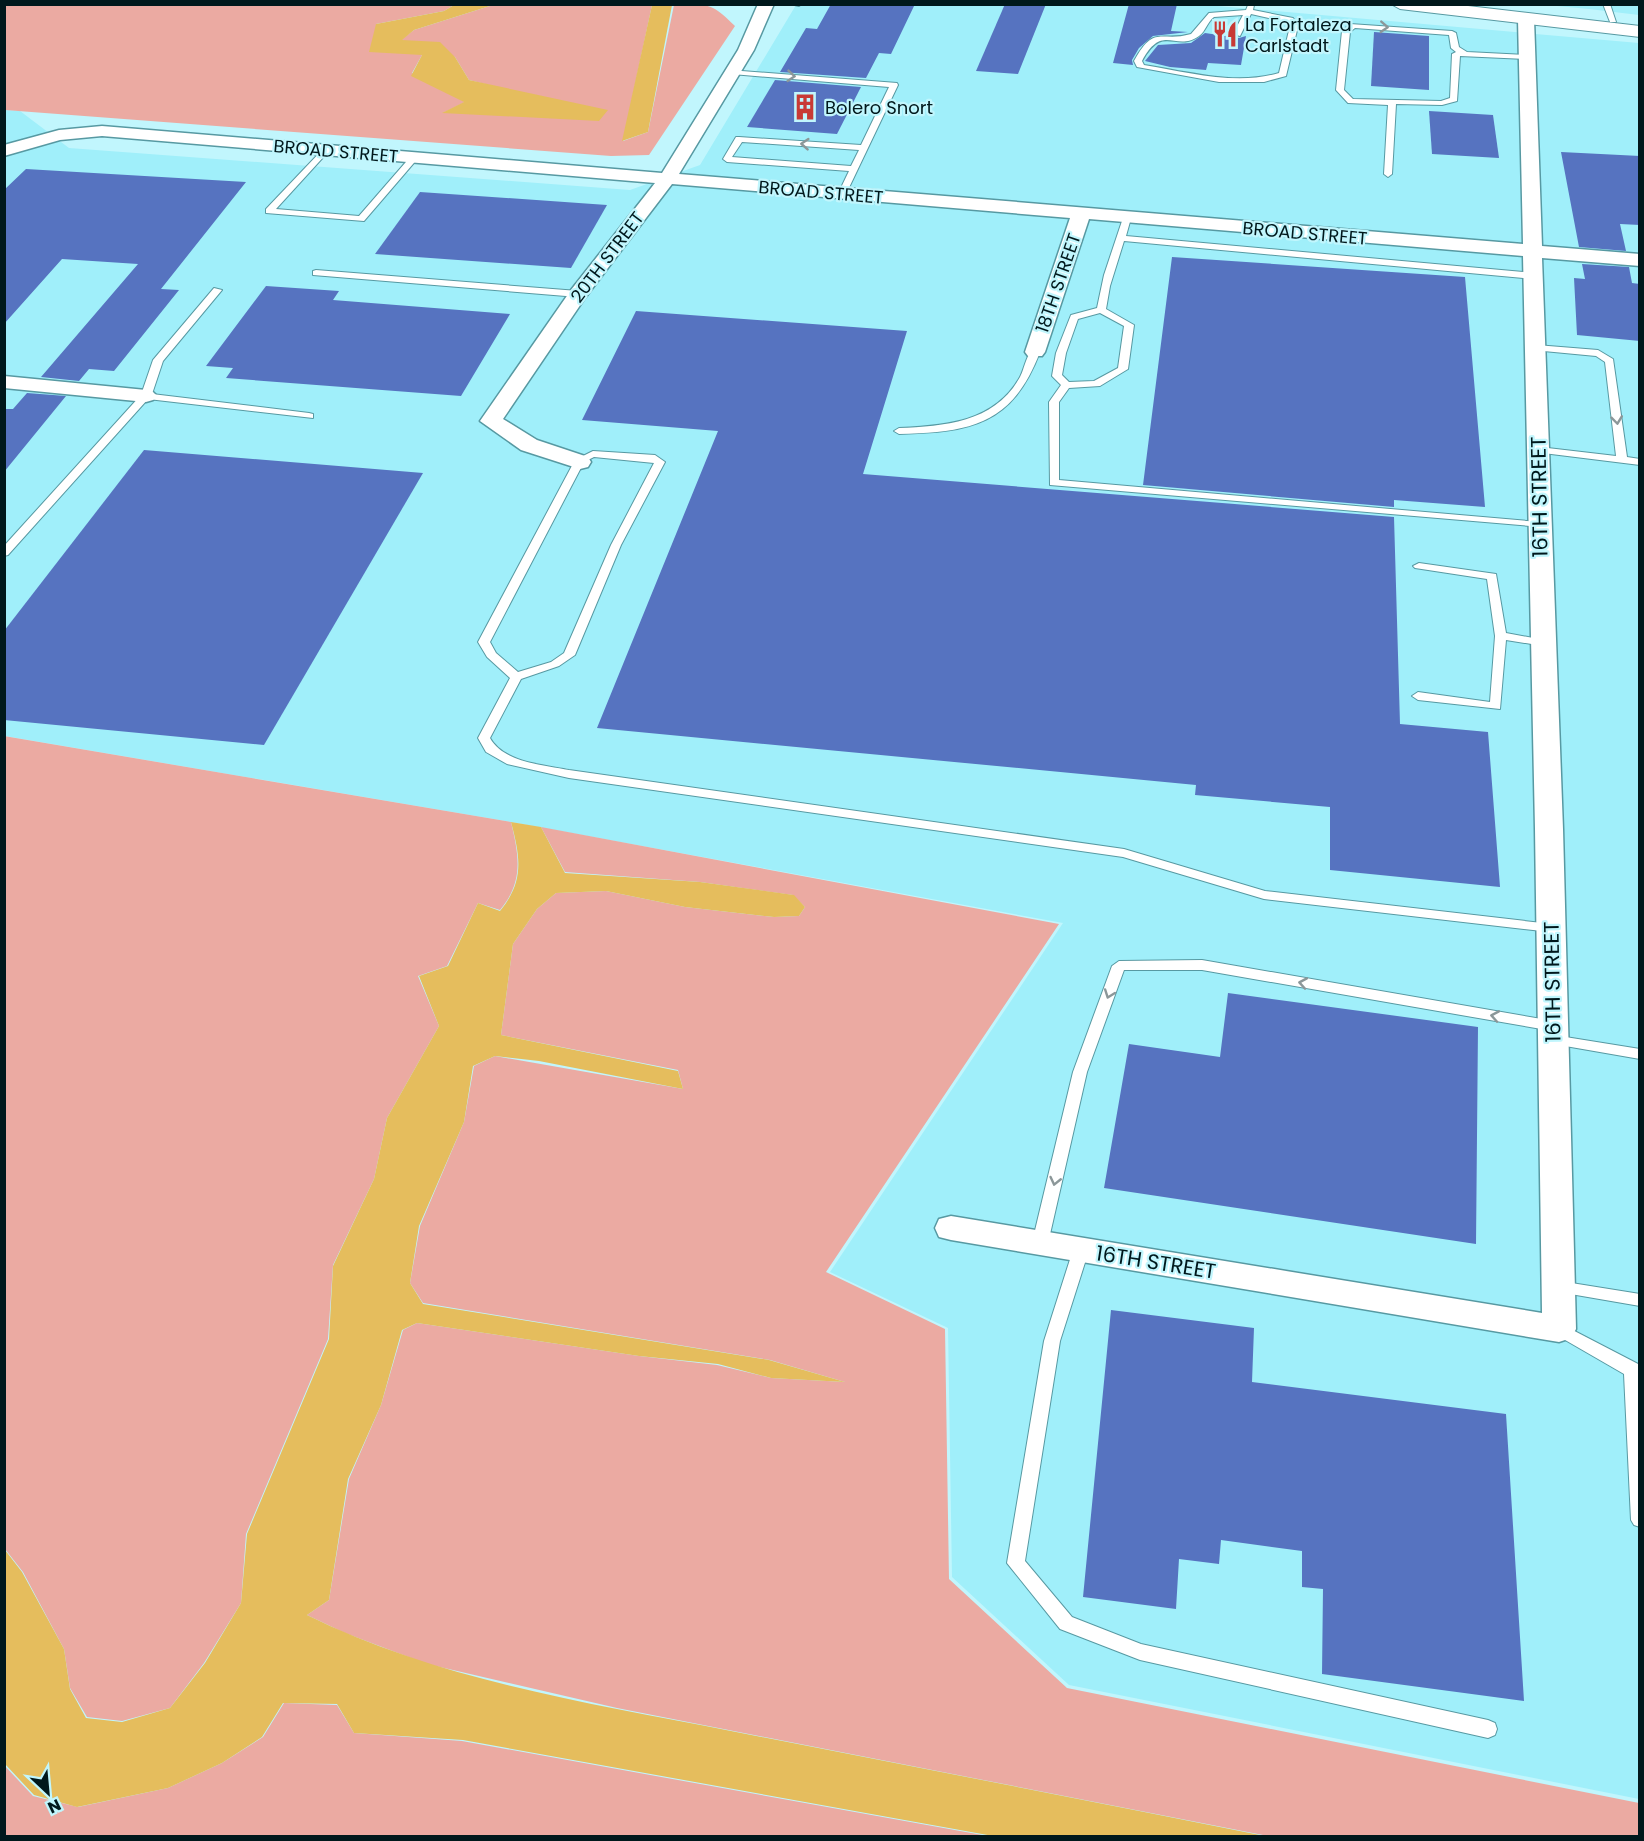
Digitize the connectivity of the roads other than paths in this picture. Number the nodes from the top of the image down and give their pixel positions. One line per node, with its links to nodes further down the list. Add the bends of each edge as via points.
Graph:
1 (766, 4): 14 (street, 20TH STREET)
2 (793, 4): 3 (lane)
3 (799, 4)
4 (1400, 4): 8 (main road)
5 (1482, 4): 7 (main road)
6 (1251, 8): 6 (lane, via 1290,20 1294,26 1283,74 1264,80 1219,80 1141,67 1138,61 1150,42 1158,38 1192,37 1207,17); 11 (lane)
7 (1610, 12): 9 (main road)
8 (1526, 19): 10 (main road); 13 (street, 16TH STREET)
9 (1640, 23)
10 (1640, 32)
11 (1238, 34)
12 (1463, 52): 13 (lane); 15 (lane, via 1456,54 1451,102); 15 (lane, one-way to 12, via 1351,101 1341,90 1346,31 1353,26 1452,33 1455,48)
13 (1527, 57): 28 (street, 16TH STREET)
14 (732, 72): 16 (lane, one-way to 16, via 894,85); 22 (street, 20TH STREET)
15 (1391, 103): 21 (lane)
16 (864, 148): 20 (lane); 20 (lane, one-way to 20, via 739,139 727,159)
17 (326, 150): 18 (street, BROAD STREET, via 102,131 59,135); 19 (street, BROAD STREET); 19 (lane, via 270,211 361,219)
18 (4, 151)
19 (415, 158): 22 (street, BROAD STREET)
20 (854, 169): 23 (lane)
21 (1388, 174)
22 (668, 178): 23 (street, BROAD STREET); 31 (street, 20TH STREET)
23 (842, 194): 24 (street, BROAD STREET)
24 (1081, 214): 25 (street, BROAD STREET); 34 (street, 18TH STREET)
25 (1127, 218): 26 (lane); 28 (street, BROAD STREET)
26 (1122, 238): 28 (lane); 32 (lane, via 1103,289)
27 (1640, 260): 28 (street, BROAD STREET)
28 (1534, 264): 33 (street, 16TH STREET)
29 (316, 273): 31 (lane)
30 (217, 290): 37 (lane, via 158,360)
31 (578, 294): 42 (street, 20TH STREET, via 491,421 529,445)
32 (1101, 310): 36 (lane, via 1074,317 1057,376); 36 (lane, via 1129,325 1123,369 1096,384)
33 (1536, 348): 40 (street, 16TH STREET); 41 (lane, one-way to 41, via 1605,356 1610,361)
34 (1035, 352): 39 (lane, via 1028,376 1002,409 955,427)
35 (4, 382): 37 (street)
36 (1066, 385): 44 (lane, via 1054,402 1054,483)
37 (146, 396): 38 (lane); 45 (lane)
38 (309, 416)
39 (899, 431)
40 (1539, 450): 41 (lane); 44 (street, 16TH STREET)
41 (1622, 460): 43 (lane)
42 (580, 462): 49 (lane, via 484,642 491,655); 49 (lane, via 593,454 655,458 660,462 616,545 569,655)
43 (1640, 462)
44 (1539, 525): 48 (street, 16TH STREET)
45 (4, 553)
46 (1419, 566): 47 (lane, via 1492,576)
47 (1501, 636): 48 (lane); 50 (lane, via 1496,706)
48 (1544, 643): 51 (street, 16TH STREET)
49 (516, 677): 51 (lane, via 484,738 490,749 511,761 748,802 1124,853 1264,895)
50 (1418, 696)
51 (1551, 928): 52 (street, 16TH STREET)
52 (1553, 1033): 53 (lane); 55 (lane, one-way to 55, via 1202,965 1119,966 1080,1072); 57 (street, 16TH STREET)
53 (1640, 1054)
54 (951, 1228): 55 (street, 16TH STREET)
55 (1040, 1243): 56 (street, 16TH STREET)
56 (1081, 1250): 59 (street, 16TH STREET); 62 (lane, via 1052,1341 1016,1563 1066,1623 1140,1652)
57 (1558, 1287): 58 (lane); 59 (street, 16TH STREET)
58 (1640, 1299)
59 (1559, 1329): 60 (lane)
60 (1636, 1372): 61 (lane)
61 (1640, 1520)
62 (1488, 1730)

